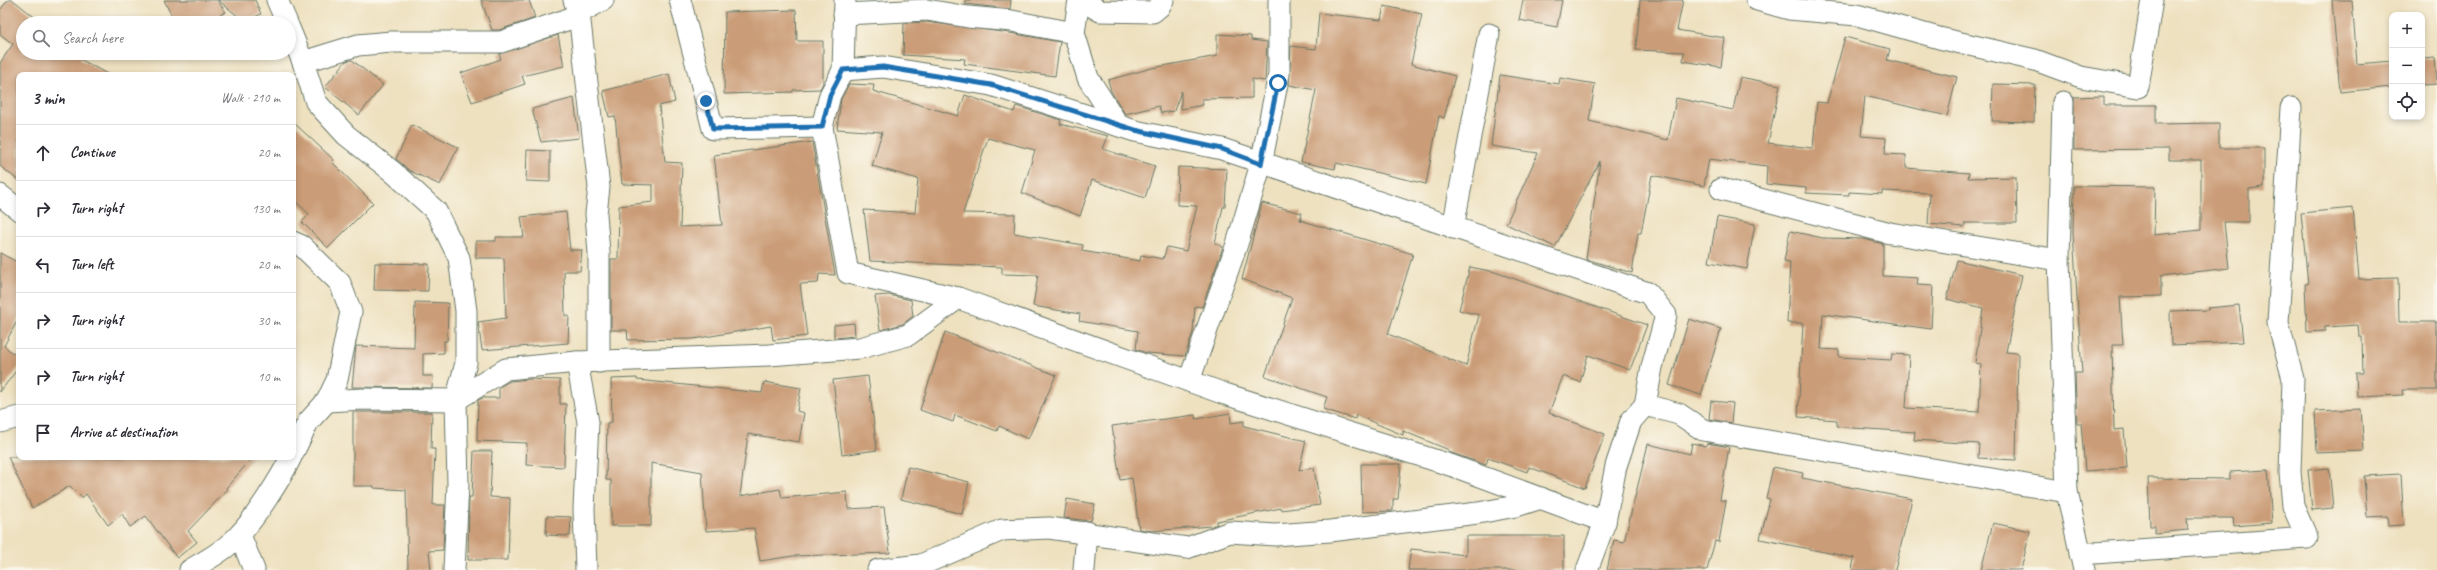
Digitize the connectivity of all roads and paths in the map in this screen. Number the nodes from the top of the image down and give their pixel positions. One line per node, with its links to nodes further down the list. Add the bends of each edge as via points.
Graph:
1 (277, 0): 11 (street)
2 (603, 0): 9 (street)
3 (680, 0): 20 (street, via 713,129)
4 (1080, 0): 5 (street, via 1100,11 1153,12 1160,7); 12 (street)
5 (1163, 0)
6 (1279, 0): 21 (street, via 1279,74)
7 (1757, 0): 8 (street, via 1789,8 1857,15 1939,38 2035,60 2081,76 2138,86)
8 (2152, 0)
9 (576, 7): 15 (street, via 566,20 501,42 391,42 358,45); 30 (street, via 598,187)
10 (844, 7): 12 (street, via 927,10 1012,21); 16 (street)
11 (284, 16)
12 (1074, 33): 19 (street, via 1088,78)
13 (1489, 34): 25 (street)
14 (296, 45): 15 (street)
15 (303, 62): 32 (street, via 316,102 346,135 393,172 436,211 459,258 466,311 466,363)
16 (843, 70): 19 (street, via 883,67 991,85); 20 (street, via 830,95)
17 (2063, 102): 27 (street)
18 (2291, 108): 44 (street, via 2278,323 2293,379 2290,472 2293,506 2307,538)
19 (1118, 125): 21 (street, via 1222,149)
20 (822, 127): 28 (street, via 848,273)
21 (1261, 164): 25 (street); 31 (street, via 1237,244)
22 (1721, 189): 27 (street, via 1890,232)
23 (0, 195): 24 (street)
24 (16, 208)
25 (1454, 228): 34 (street, via 1648,293 1666,315)
26 (296, 243): 33 (street, via 302,246 340,283 351,312 337,380)
27 (2058, 260): 39 (street)
28 (958, 298): 30 (street, via 908,335 860,348); 31 (street)
29 (577, 362): 30 (street); 32 (street, via 506,369); 48 (street, via 588,422 584,509)
30 (598, 362)
31 (1189, 381): 40 (street, via 1453,466)
32 (456, 400): 33 (street, via 362,399); 47 (street, via 458,484)
33 (327, 402): 37 (street, via 308,422)
34 (1645, 405): 39 (street, via 1679,414 1703,430); 41 (street, via 1631,421 1616,466)
35 (16, 417): 36 (street)
36 (0, 422)
37 (296, 447)
38 (290, 460): 43 (street)
39 (2067, 492): 44 (street)
40 (1541, 498): 41 (street); 42 (street, via 1478,513 1330,530 1275,535 1230,532 1186,548)
41 (1605, 522): 51 (street)
42 (1087, 532): 49 (street, via 1049,528 1002,530 921,565); 50 (street)
43 (240, 535): 45 (street); 46 (street)
44 (2082, 562)
45 (190, 570)
46 (254, 570)
47 (454, 570)
48 (586, 570)
49 (878, 570)
50 (1084, 570)
51 (1587, 570)

